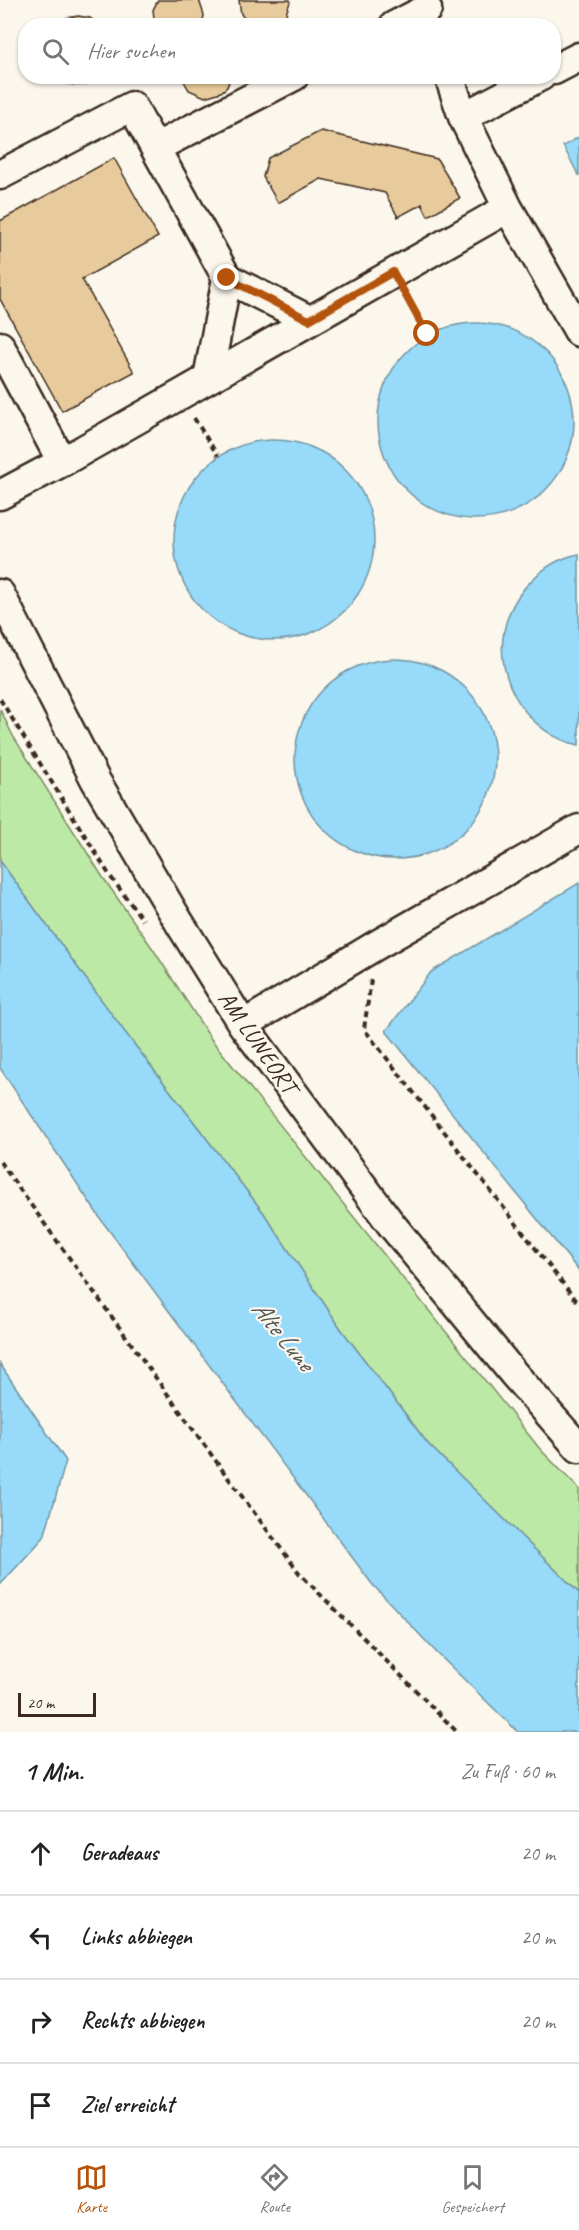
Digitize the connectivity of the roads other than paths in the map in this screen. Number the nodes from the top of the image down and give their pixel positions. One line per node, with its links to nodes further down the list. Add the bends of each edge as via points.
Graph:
1 (429, 11): 2 (street)
2 (413, 18)
3 (579, 57): 4 (street)
4 (561, 66)
5 (279, 84): 9 (street)
6 (452, 84): 8 (street)
7 (526, 84): 8 (street)
8 (463, 117): 11 (street)
9 (155, 148): 10 (street, via 132,106); 12 (street)
10 (0, 175)
11 (508, 208): 13 (street); 14 (street)
12 (227, 278): 13 (street); 16 (street)
13 (309, 320): 16 (street)
14 (579, 332)
15 (0, 346): 17 (street)
16 (208, 378): 17 (street)
17 (62, 462): 18 (street)
18 (0, 495)
19 (0, 594): 21 (street, AM LUNEORT, via 96,781)
20 (579, 829): 21 (street)
21 (243, 1025): 22 (street, AM LUNEORT, via 391,1224)
22 (579, 1448)

